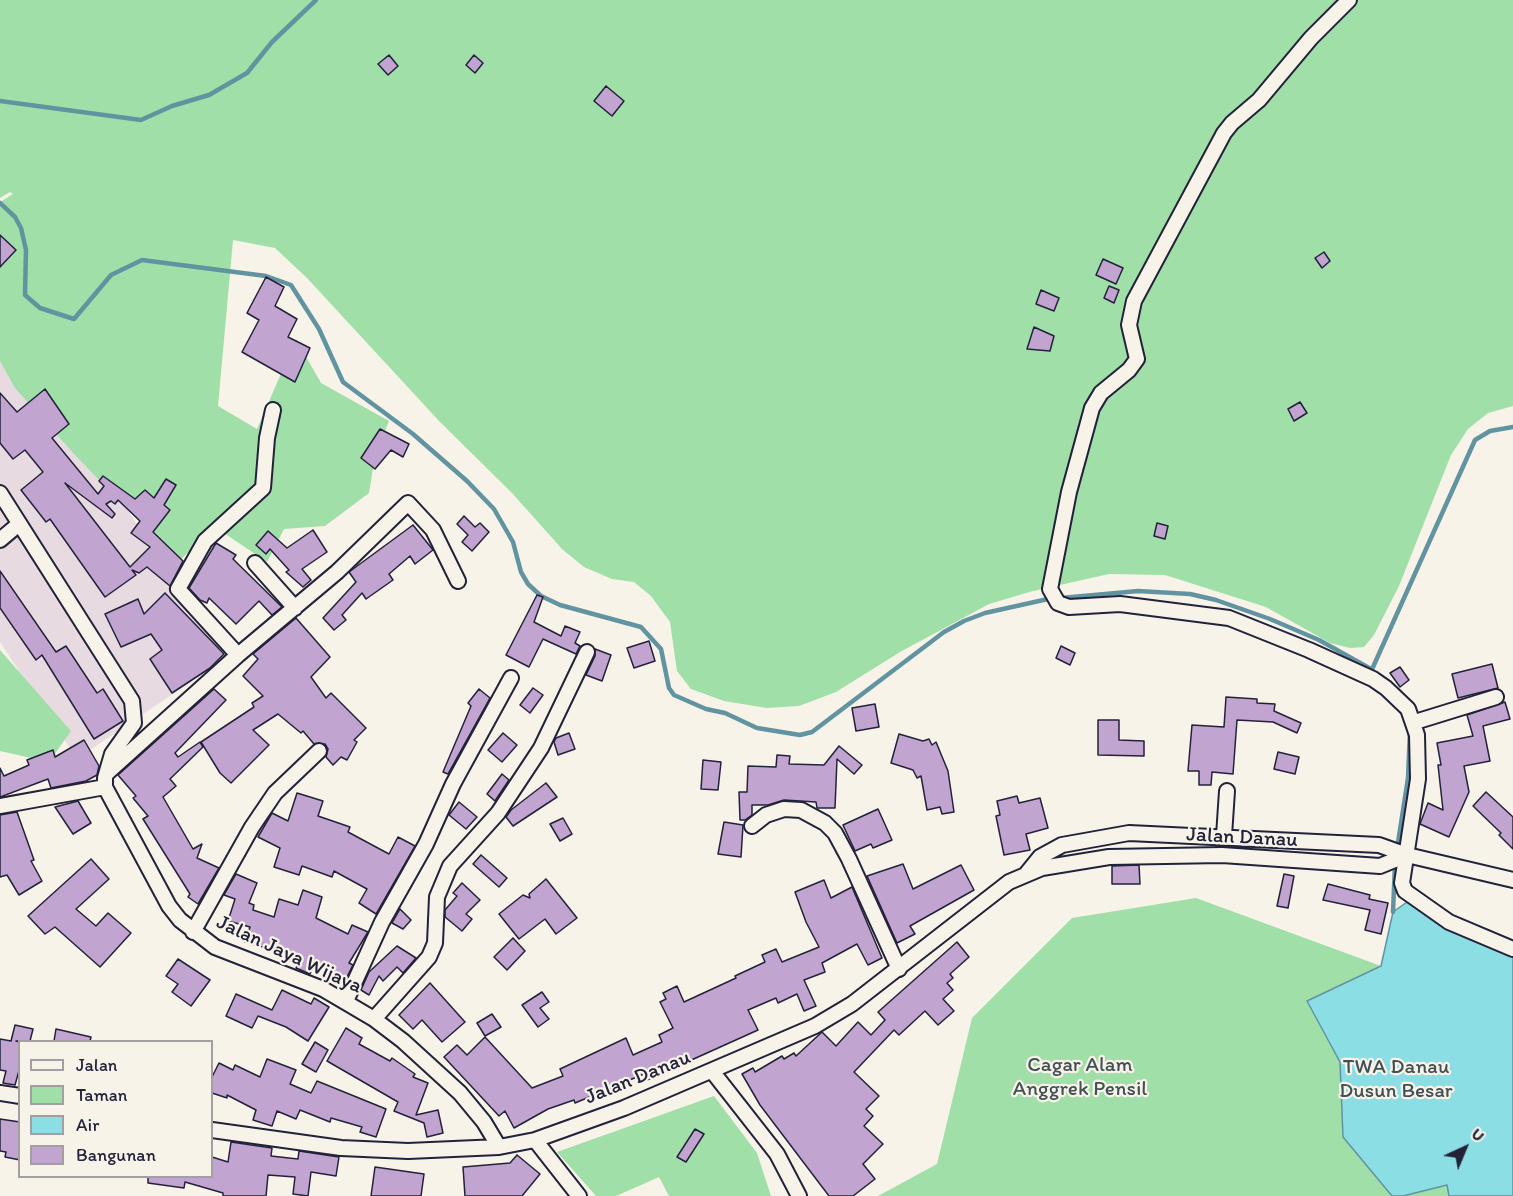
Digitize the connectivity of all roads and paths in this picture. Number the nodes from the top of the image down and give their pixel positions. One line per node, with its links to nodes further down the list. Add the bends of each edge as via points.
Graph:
1 (1349, 0): 13 (street, via 1224,133 1134,301 1129,325 1137,359 1130,370 1101,393 1092,408 1069,492 1050,589 1058,603 1069,606 1120,604 1229,618 1252,626 1368,677 1397,696)
2 (273, 410): 10 (street, via 263,488 206,541 178,589)
3 (0, 493): 4 (street)
4 (19, 524): 5 (street); 15 (street, via 132,701 134,723 112,754)
5 (0, 540)
6 (255, 563): 8 (street)
7 (458, 581): 8 (street, via 433,530 408,503)
8 (295, 608): 10 (street)
9 (587, 652): 27 (street, via 541,748 498,813 446,873 437,897 435,943 429,957)
10 (238, 655): 15 (street)
11 (511, 678): 26 (street, via 382,922)
12 (1497, 697): 13 (street)
13 (1415, 722): 20 (street, via 1418,778)
14 (319, 751): 23 (street, via 275,793)
15 (106, 780): 17 (street); 23 (street, Jalan Jaya Wijaya, via 169,906)
16 (1227, 791): 19 (street)
17 (0, 806)
18 (752, 826): 25 (street, via 766,815 784,810 801,810 825,823 849,859)
19 (1224, 836): 20 (street, Jalan Danau); 21 (street, Jalan Danau, via 1108,836 1062,845 1040,857)
20 (1397, 854): 21 (street, Jalan Danau, via 1380,866 1222,855 1109,857 1064,863); 22 (street); 24 (street, via 1402,883 1410,894 1449,922)
21 (1025, 874): 25 (street, Jalan Danau, via 987,898)
22 (1513, 880)
23 (193, 932): 26 (street, Jalan Jaya Wijaya, via 215,947)
24 (1513, 949)
25 (899, 969): 28 (street, Jalan Danau, via 816,1026)
26 (346, 1001): 27 (street, Jalan Jaya Wijaya)
27 (374, 1019): 33 (street, Jalan Jaya Wijaya, via 460,1093)
28 (712, 1071): 32 (street, Jalan Danau); 35 (street, via 777,1154)
29 (0, 1093): 30 (street)
30 (18, 1096)
31 (213, 1130): 33 (street, Jalan Danau, via 341,1148 408,1151)
32 (535, 1140): 33 (street, Jalan Danau); 34 (street)
33 (499, 1147)
34 (579, 1196)
35 (799, 1196)

